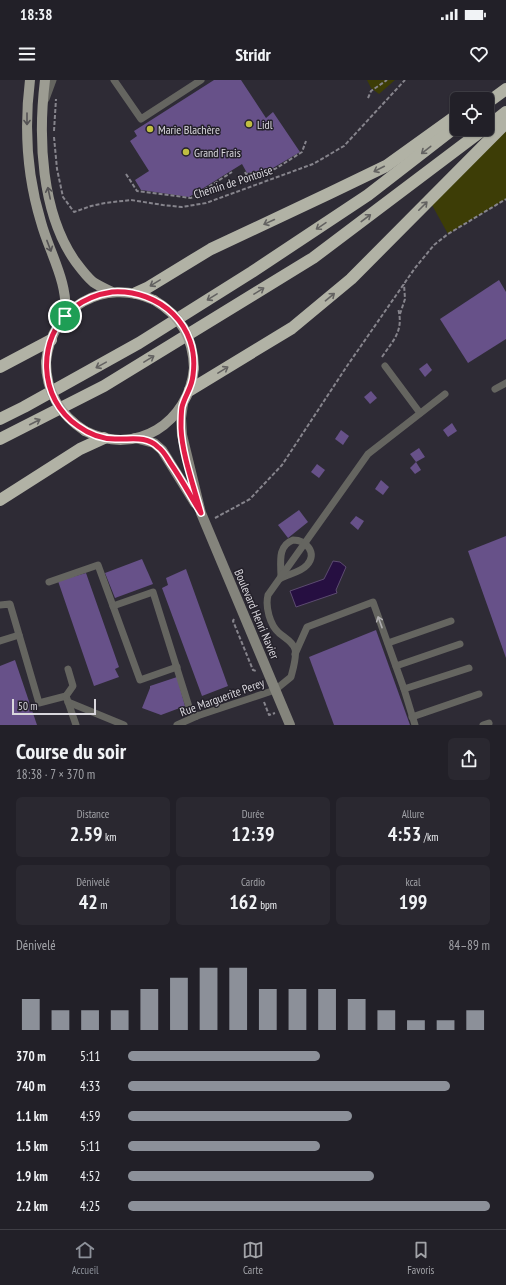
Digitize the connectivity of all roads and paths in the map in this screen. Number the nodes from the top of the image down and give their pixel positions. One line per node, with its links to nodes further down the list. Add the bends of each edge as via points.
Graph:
1 (30, 80): 31 (main road, one-way to 31, via 26,120 30,174 35,202 62,286)
2 (45, 80): 12 (main road)
3 (52, 80): 12 (lane)
4 (114, 80): 5 (lane, via 141,120)
5 (201, 80)
6 (387, 80): 10 (path, via 371,91)
7 (405, 80): 20 (path, Chemin de Pontoise, via 344,146 313,164 206,202 182,207 131,200 105,203 74,212 63,197)
8 (506, 89): 11 (highway)
9 (57, 95): 20 (path, Chemin de Pontoise, via 54,115)
10 (368, 98)
11 (494, 98)
12 (42, 111): 27 (main road, one-way to 12, via 86,276 67,248 58,228 45,173)
13 (506, 112): 15 (highway)
14 (450, 120): 28 (highway, one-way to 28, via 386,166 211,249)
15 (494, 121)
16 (506, 123): 37 (highway, one-way to 16, via 292,328 351,279)
17 (450, 131): 41 (highway, one-way to 41, via 368,195 252,272 139,343)
18 (475, 136): 44 (highway, one-way to 18, via 104,386 313,258)
19 (306, 141): 23 (path, via 302,152 275,169 246,174)
20 (56, 152): 21 (path)
21 (52, 156)
22 (232, 172): 24 (path, via 191,198 137,191)
23 (245, 172)
24 (126, 174)
25 (506, 199): 26 (path, via 434,245)
26 (404, 284): 30 (path, via 406,299); 46 (path, via 282,465 250,499)
27 (112, 292): 28 (main road); 31 (main road, via 91,297)
28 (136, 293): 37 (main road, bridge, via 162,304 176,317 186,332 192,349 194,368)
29 (398, 308): 30 (path)
30 (400, 315): 33 (path, via 400,329 380,359)
31 (65, 316): 32 (main road)
32 (51, 340): 34 (highway); 42 (main road, bridge, via 46,362 47,378 56,402 71,421 85,431)
33 (385, 366): 40 (lane)
34 (0, 367)
35 (506, 383): 36 (lane)
36 (496, 389)
37 (190, 390): 39 (main road)
38 (445, 394): 40 (lane)
39 (183, 404): 43 (main road, via 162,426 149,434); 46 (main road, Boulevard Henri Navier, via 182,435)
40 (420, 413): 47 (lane, via 368,454)
41 (0, 419)
42 (104, 438): 43 (main road); 45 (highway)
43 (135, 438): 46 (main road, Boulevard Henri Navier, via 154,443 162,450)
44 (0, 440)
45 (0, 500)
46 (203, 518): 65 (main road, Boulevard Henri Navier)
47 (305, 543): 48 (lane); 48 (lane, via 311,550 310,561 306,566); 48 (lane, via 293,540 283,547)
48 (281, 578): 58 (lane, via 268,595 266,603 274,627 290,641 295,648)
49 (49, 582): 51 (lane, via 98,564)
50 (0, 605): 54 (lane, via 10,604)
51 (113, 606): 60 (lane, via 140,680); 60 (lane, via 153,592)
52 (236, 615): 63 (path, via 233,621 253,670)
53 (451, 621): 56 (lane)
54 (19, 634): 55 (lane); 67 (lane, via 39,703)
55 (0, 641)
56 (388, 643): 58 (lane, one-way to 58, via 373,602 307,627); 59 (lane)
57 (460, 644): 59 (lane)
58 (295, 654): 65 (lane, via 291,677)
59 (396, 666): 64 (lane)
60 (177, 667): 69 (lane, via 190,710)
61 (469, 668): 64 (lane)
62 (68, 669): 67 (lane, via 73,686)
63 (259, 672)
64 (404, 689): 70 (lane)
65 (275, 690): 69 (lane, Rue Marguerite Perey); 75 (main road, Boulevard Henri Navier)
66 (478, 694): 70 (lane)
67 (67, 699): 72 (lane); 73 (lane)
68 (263, 702): 71 (path, via 269,714 276,712)
69 (197, 716): 74 (lane, Rue Marguerite Perey)
70 (412, 717): 76 (lane)
71 (279, 718)
72 (76, 725)
73 (124, 725)
74 (177, 725)
75 (290, 725)
76 (415, 725)

